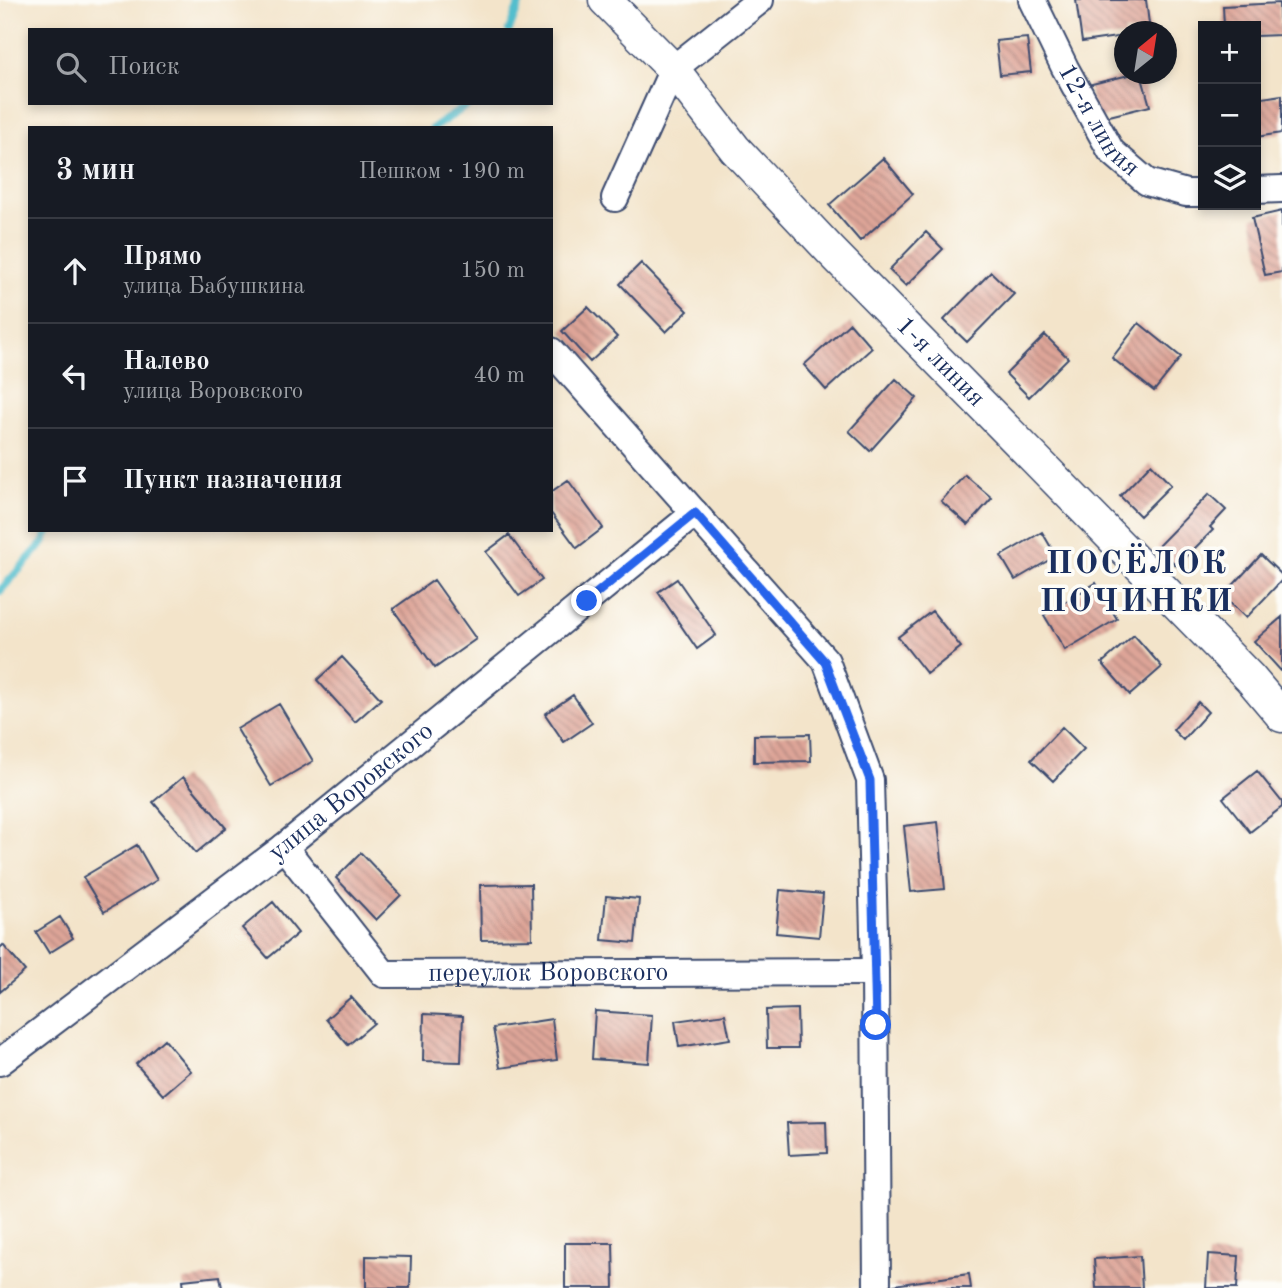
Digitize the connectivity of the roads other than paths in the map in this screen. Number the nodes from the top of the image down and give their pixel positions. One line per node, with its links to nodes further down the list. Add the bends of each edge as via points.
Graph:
1 (606, 0): 4 (street, 1-я линия)
2 (760, 0): 4 (street)
3 (1032, 0): 7 (street, 12-я линия, via 1111,151 1147,182)
4 (673, 69): 8 (street); 11 (street, 1-я линия, via 735,149 822,242 1250,678)
5 (1282, 189): 6 (street)
6 (1261, 190)
7 (1198, 192)
8 (615, 198)
9 (553, 353): 10 (street)
10 (695, 513): 12 (street, улица Воровского); 13 (street, via 825,662 870,780)
11 (1282, 716)
12 (284, 846): 13 (street, переулок Воровского, via 384,974); 14 (street, улица Воровского)
13 (875, 972): 15 (street)
14 (0, 1062)
15 (877, 1288)

